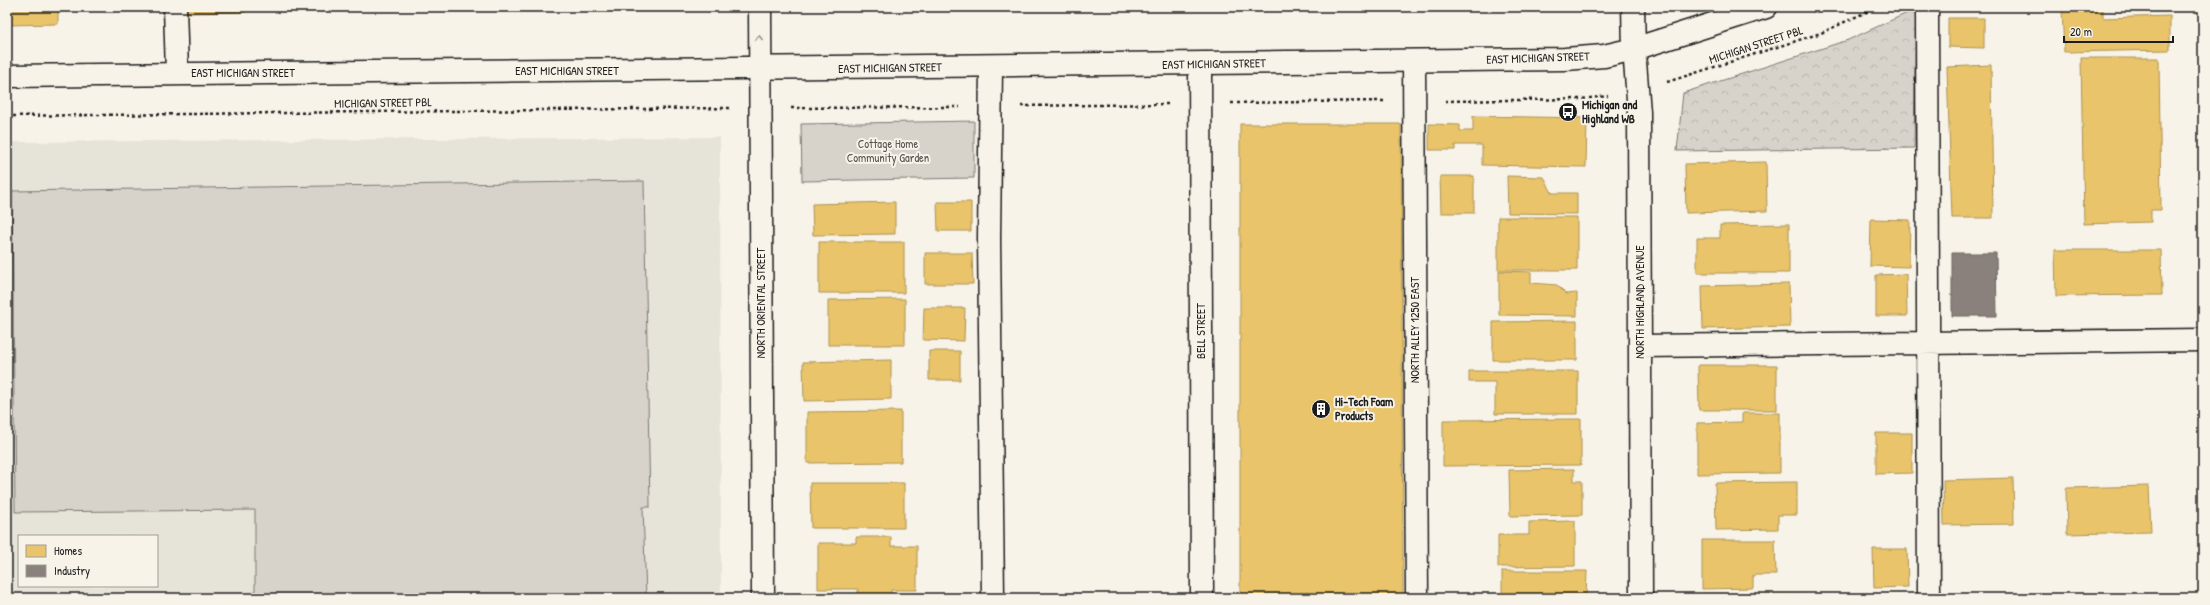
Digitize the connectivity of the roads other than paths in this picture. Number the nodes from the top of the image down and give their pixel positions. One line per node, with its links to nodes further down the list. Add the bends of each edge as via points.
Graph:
1 (175, 7): 11 (main road)
2 (760, 7): 10 (main road, NORTH ORIENTAL STREET, one-way to 2)
3 (1634, 7): 6 (main road, NORTH HIGHLAND AVENUE)
4 (1766, 7): 6 (main road, EAST MICHIGAN STREET)
5 (1927, 7): 14 (main road)
6 (1634, 49): 7 (main road, EAST MICHIGAN STREET, via 1604,56 1565,59); 15 (main road, NORTH HIGHLAND AVENUE, via 1638,90)
7 (1414, 61): 8 (main road, EAST MICHIGAN STREET); 19 (main road, NORTH ALLEY 1250 EAST)
8 (1200, 64): 9 (main road, EAST MICHIGAN STREET); 18 (main road, BELL STREET)
9 (991, 67): 10 (main road, EAST MICHIGAN STREET); 17 (main road, via 989,238)
10 (760, 69): 11 (main road, EAST MICHIGAN STREET); 16 (main road, NORTH ORIENTAL STREET)
11 (177, 73): 12 (main road, EAST MICHIGAN STREET)
12 (7, 76)
13 (2203, 340): 14 (main road)
14 (1928, 342): 15 (main road); 21 (main road)
15 (1640, 346): 20 (main road, NORTH HIGHLAND AVENUE)
16 (763, 598)
17 (993, 598)
18 (1202, 598)
19 (1417, 598)
20 (1641, 598)
21 (1929, 598)

